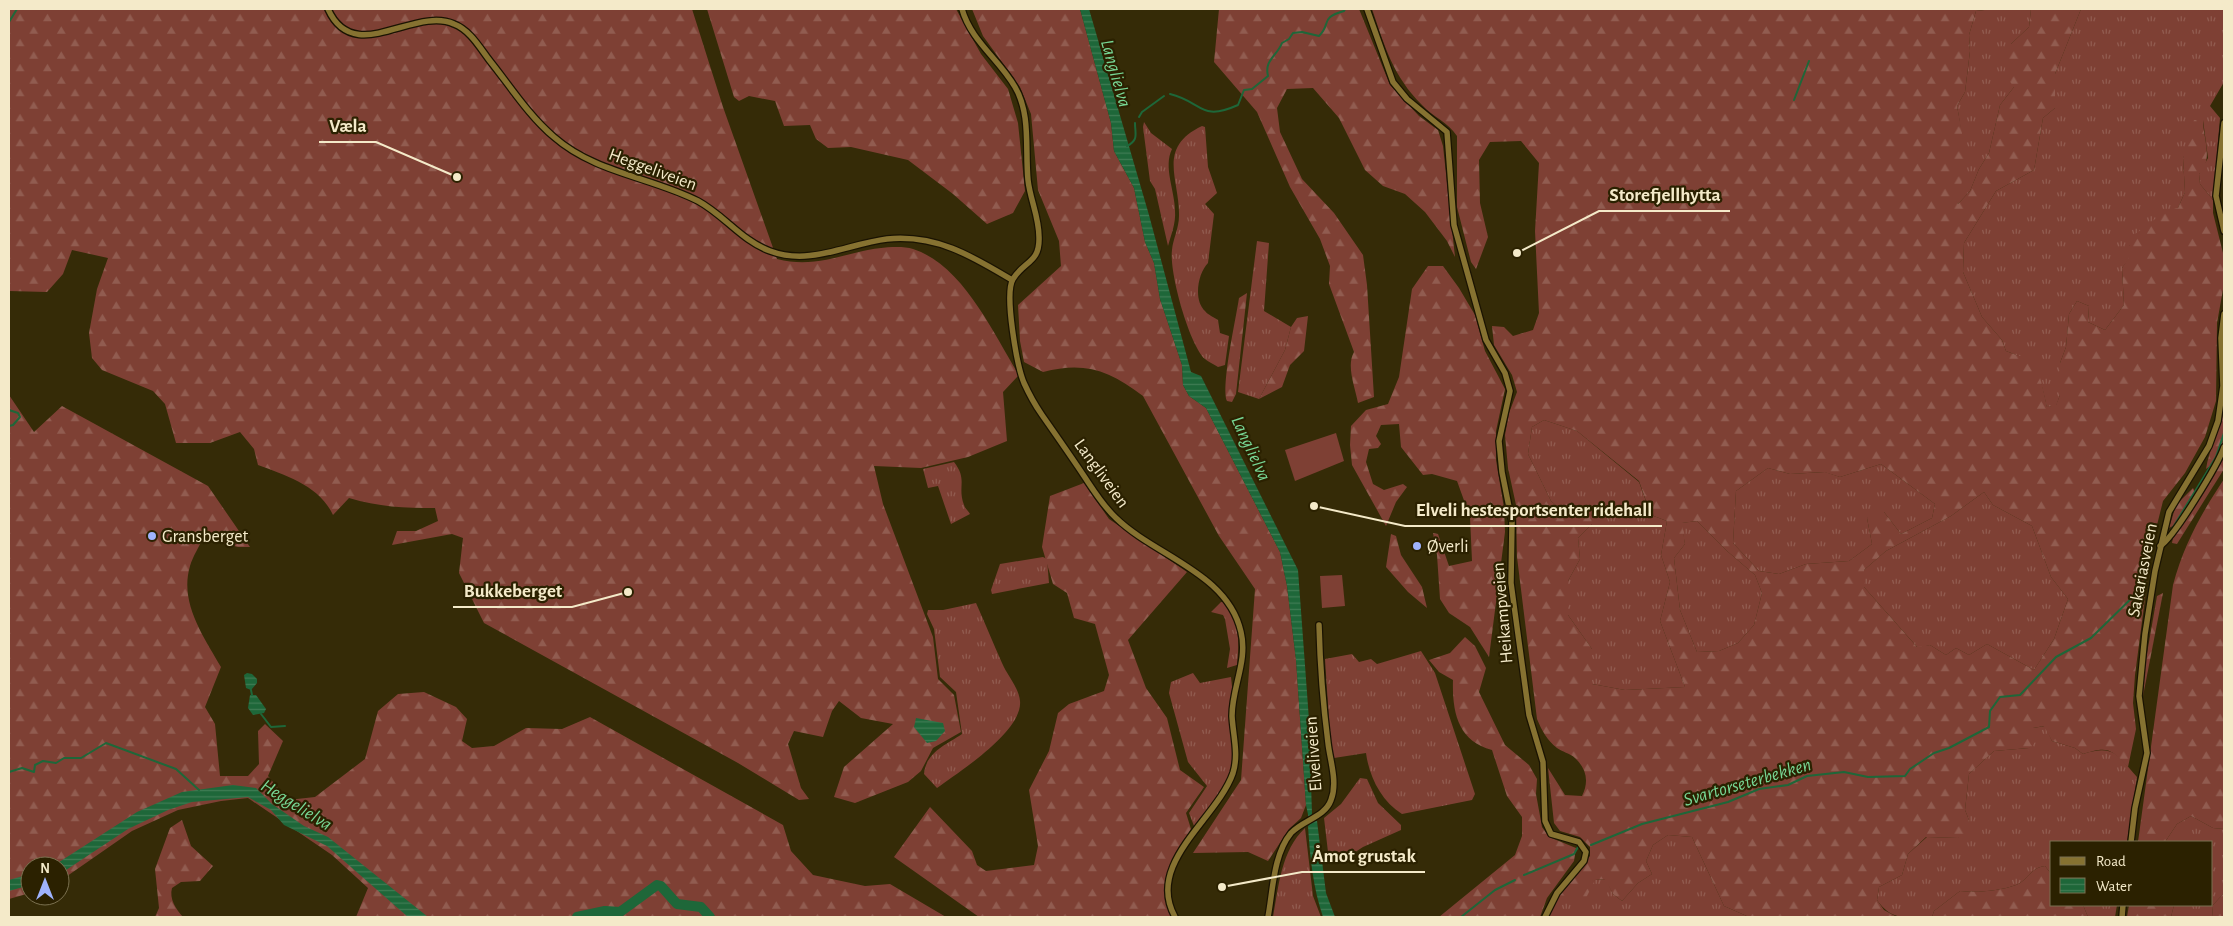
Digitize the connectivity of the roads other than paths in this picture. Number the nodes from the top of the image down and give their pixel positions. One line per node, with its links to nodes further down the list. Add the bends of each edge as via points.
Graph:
1 (328, 9): 6 (street, Heggeliveien, via 340,26 361,34 382,33 433,20 458,26 477,43 540,124 566,146 593,162 691,198 766,250 807,257 885,240 930,241 970,254)
2 (962, 9): 6 (street, via 974,35 1014,84 1024,112 1028,182 1039,242 1034,260)
3 (1367, 9): 14 (street, Heikampveien, via 1393,82 1407,100 1447,132 1454,225 1486,340 1509,385 1511,396 1499,441 1512,522 1513,601 1529,715 1542,762 1545,821 1551,834 1579,842 1586,852 1584,861 1557,893)
4 (2224, 123): 5 (street, via 2216,196)
5 (2224, 231)
6 (1012, 280): 12 (street, Langliveien, via 1011,317 1019,368 1040,412 1109,512 1219,592 1232,608 1240,628 1242,659 1232,708 1236,757 1233,772 1223,793 1187,840 1173,868 1169,896)
7 (2224, 314): 9 (street, Sakariasveien, via 2223,386 2216,430 2169,512)
8 (2224, 448): 9 (street, via 2181,522)
9 (2160, 546): 11 (street, Sakariasveien, via 2145,634 2139,696 2147,752)
10 (1319, 625): 13 (street, Elveliveien, via 1334,782 1330,803 1294,830 1284,844)
11 (2131, 841)
12 (1175, 917)
13 (1268, 917)
14 (1545, 917)

